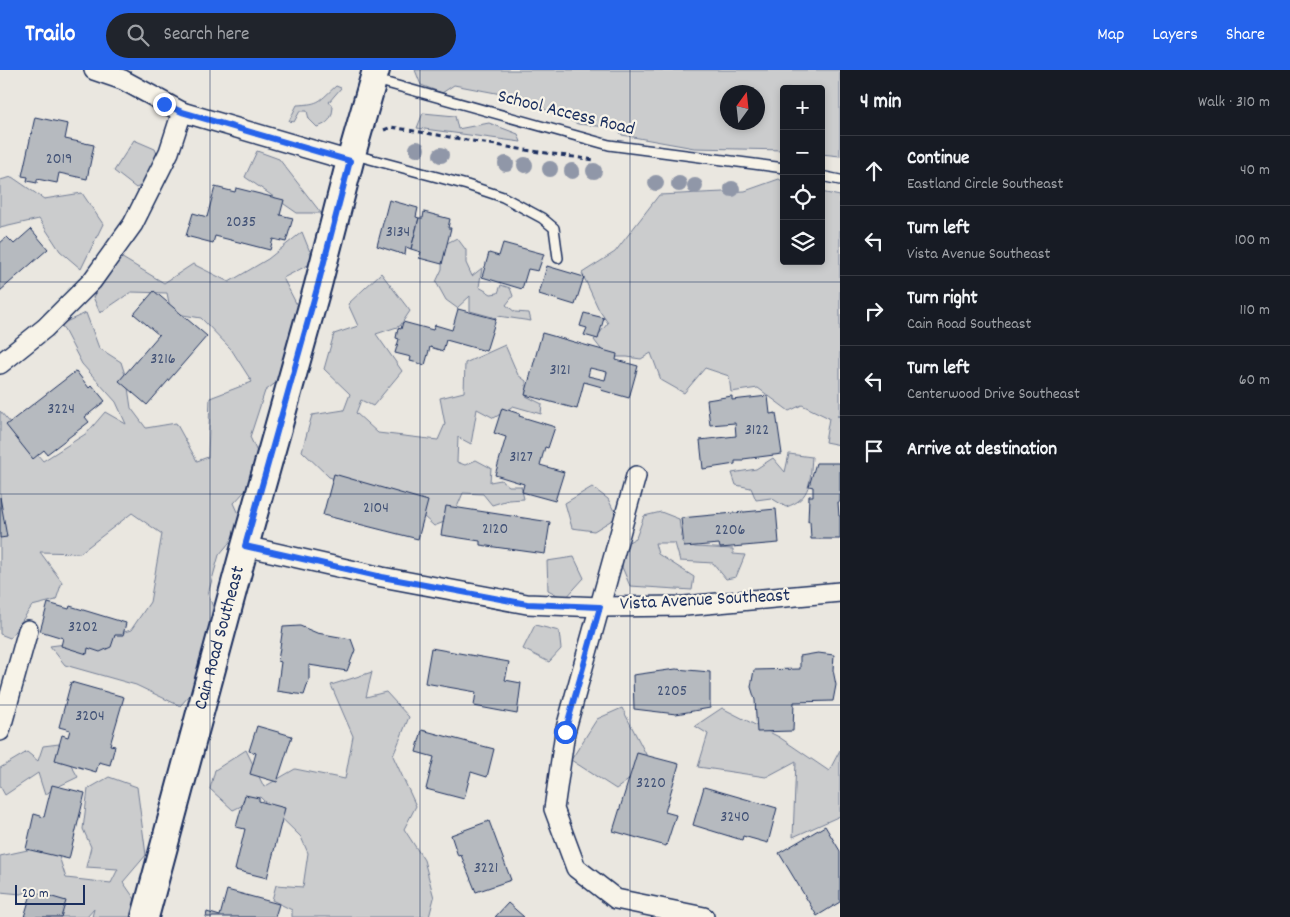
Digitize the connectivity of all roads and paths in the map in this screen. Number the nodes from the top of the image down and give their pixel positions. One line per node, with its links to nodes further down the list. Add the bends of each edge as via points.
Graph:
1 (94, 70): 3 (street, via 123,80)
2 (374, 75): 5 (street, Cain Road Southeast); 7 (lane, School Access Road, via 609,146)
3 (182, 112): 5 (street); 11 (street, via 169,152 133,224 92,281 46,328)
4 (380, 136): 6 (path, via 391,127)
5 (351, 158): 10 (lane, via 467,185 510,201 554,228); 13 (street, Cain Road Southeast)
6 (600, 160)
7 (780, 167)
8 (825, 177): 9 (lane)
9 (840, 180)
10 (558, 258)
11 (0, 364)
12 (636, 476): 15 (street)
13 (245, 546): 15 (street, Vista Avenue Southeast, via 382,577 527,604); 18 (street, Cain Road Southeast)
14 (840, 592): 15 (street, Vista Avenue Southeast, via 685,606)
15 (600, 607): 19 (street, via 565,732 554,809 576,868 616,899)
16 (28, 630): 17 (street)
17 (0, 731)
18 (145, 917)
19 (704, 917)

